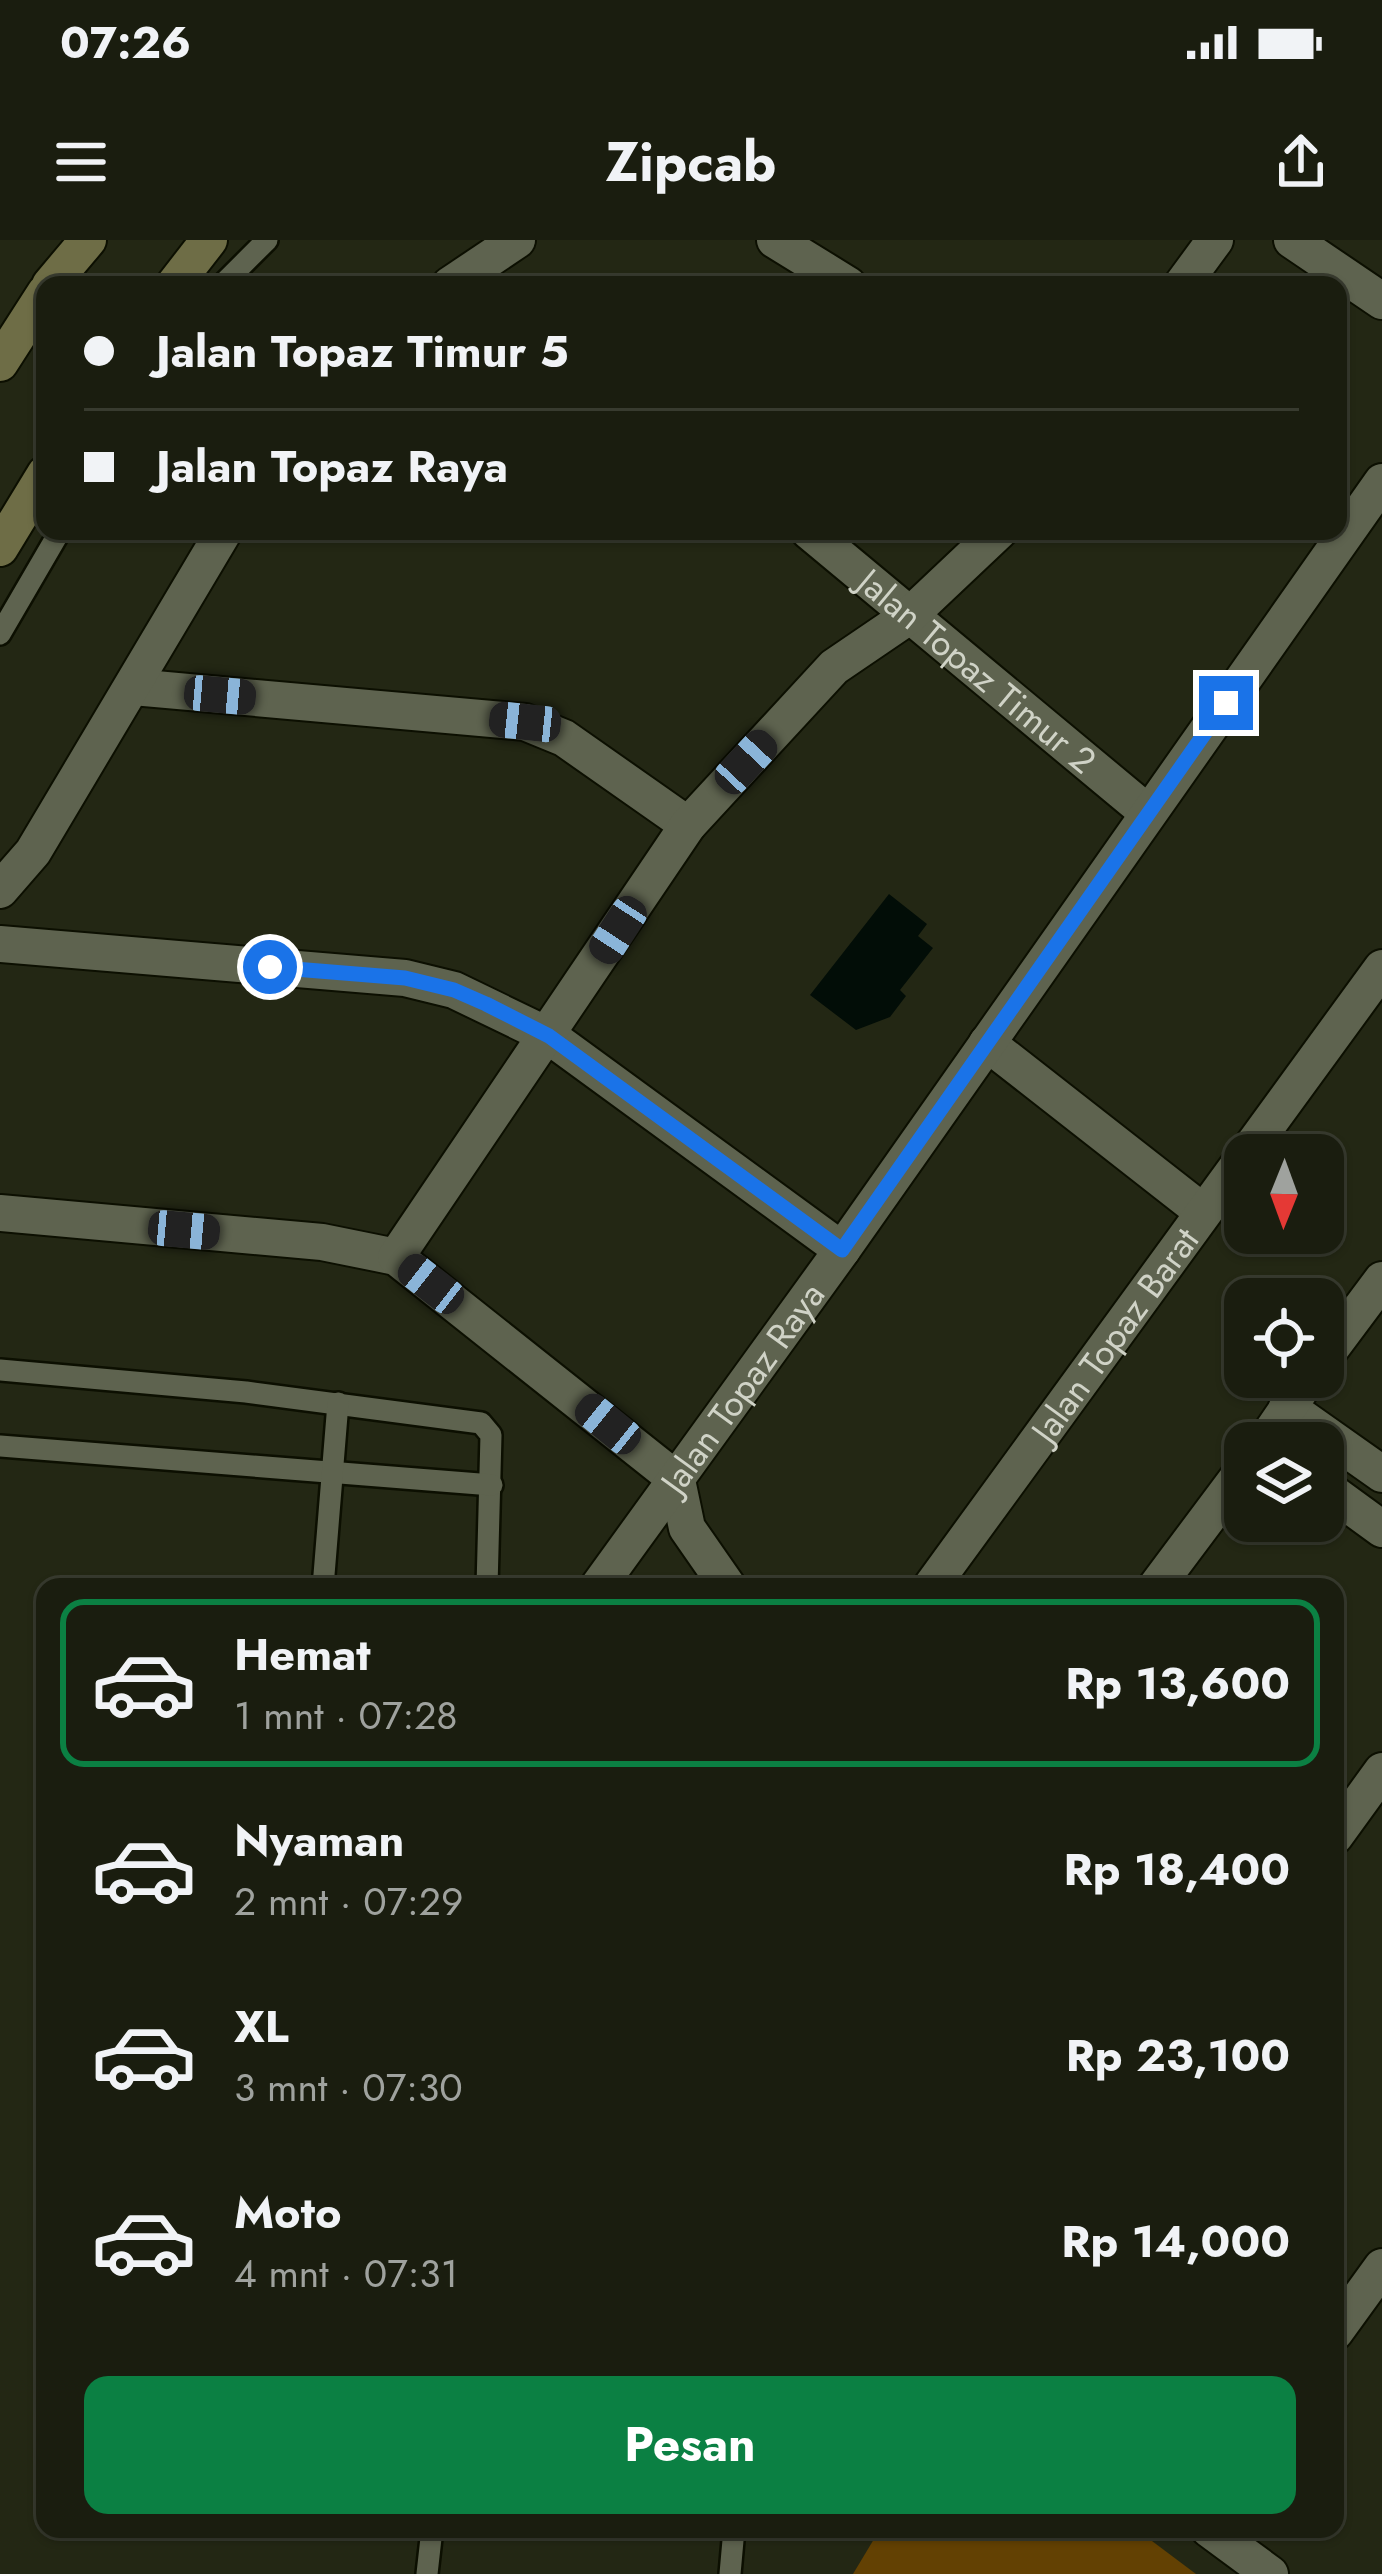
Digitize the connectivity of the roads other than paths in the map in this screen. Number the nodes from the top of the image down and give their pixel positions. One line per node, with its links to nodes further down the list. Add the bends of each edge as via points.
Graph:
1 (88, 240): 8 (main road)
2 (209, 240): 9 (main road)
3 (267, 240): 10 (lane)
4 (517, 240): 11 (street)
5 (775, 240): 12 (street)
6 (1215, 240): 13 (street)
7 (1292, 240): 14 (street)
8 (58, 276)
9 (181, 276)
10 (230, 276)
11 (463, 276)
12 (833, 276)
13 (1189, 276)
14 (1345, 276)
15 (1347, 277): 16 (street)
16 (1382, 301)
17 (36, 307): 18 (main road)
18 (0, 363)
19 (1382, 482): 21 (street, Jalan Topaz Raya)
20 (36, 490): 27 (main road)
21 (1347, 532)
22 (55, 540): 28 (lane)
23 (219, 540): 31 (street)
24 (821, 540): 29 (street, Jalan Topaz Timur 2)
25 (989, 540): 29 (street)
26 (1341, 540): 32 (street, Jalan Topaz Raya)
27 (0, 553): 28 (lane)
28 (36, 574): 30 (lane)
29 (909, 616): 32 (street, Jalan Topaz Timur 2); 33 (street, via 834,667)
30 (0, 634)
31 (133, 687): 33 (street, via 525,722 564,738); 34 (street, via 33,852)
32 (1148, 813): 38 (street, Jalan Topaz Raya)
33 (688, 825): 37 (street)
34 (0, 890)
35 (0, 944): 37 (street, via 405,978 454,990)
36 (1382, 968): 39 (street, Jalan Topaz Barat)
37 (549, 1036): 41 (street); 42 (street)
38 (987, 1043): 39 (street); 41 (street, Jalan Topaz Raya)
39 (1203, 1212): 62 (street, Jalan Topaz Barat)
40 (0, 1213): 42 (street, via 322,1242)
41 (842, 1250): 53 (street, Jalan Topaz Raya)
42 (396, 1257): 53 (street)
43 (1382, 1280): 44 (street)
44 (1344, 1330)
45 (0, 1370): 47 (lane)
46 (1294, 1398): 48 (street)
47 (338, 1403): 51 (lane); 54 (lane, via 485,1425)
48 (1287, 1407): 49 (street); 52 (street)
49 (1277, 1422)
50 (0, 1446): 51 (lane)
51 (332, 1474): 54 (lane); 58 (lane)
52 (1382, 1474)
53 (677, 1480): 60 (street, Jalan Topaz Raya); 61 (street, via 687,1528)
54 (492, 1485): 59 (lane)
55 (1224, 1496): 63 (street)
56 (1344, 1501): 57 (street)
57 (1382, 1529)
58 (324, 1578)
59 (487, 1578)
60 (605, 1578)
61 (722, 1578)
62 (938, 1578)
63 (1163, 1578)
64 (1382, 1771): 65 (street)
65 (1344, 1824)
66 (1382, 2267): 67 (street)
67 (1344, 2320)
68 (431, 2538): 71 (lane)
69 (733, 2538): 72 (lane)
70 (1221, 2538): 73 (street)
71 (427, 2574)
72 (730, 2574)
73 (1270, 2574)

